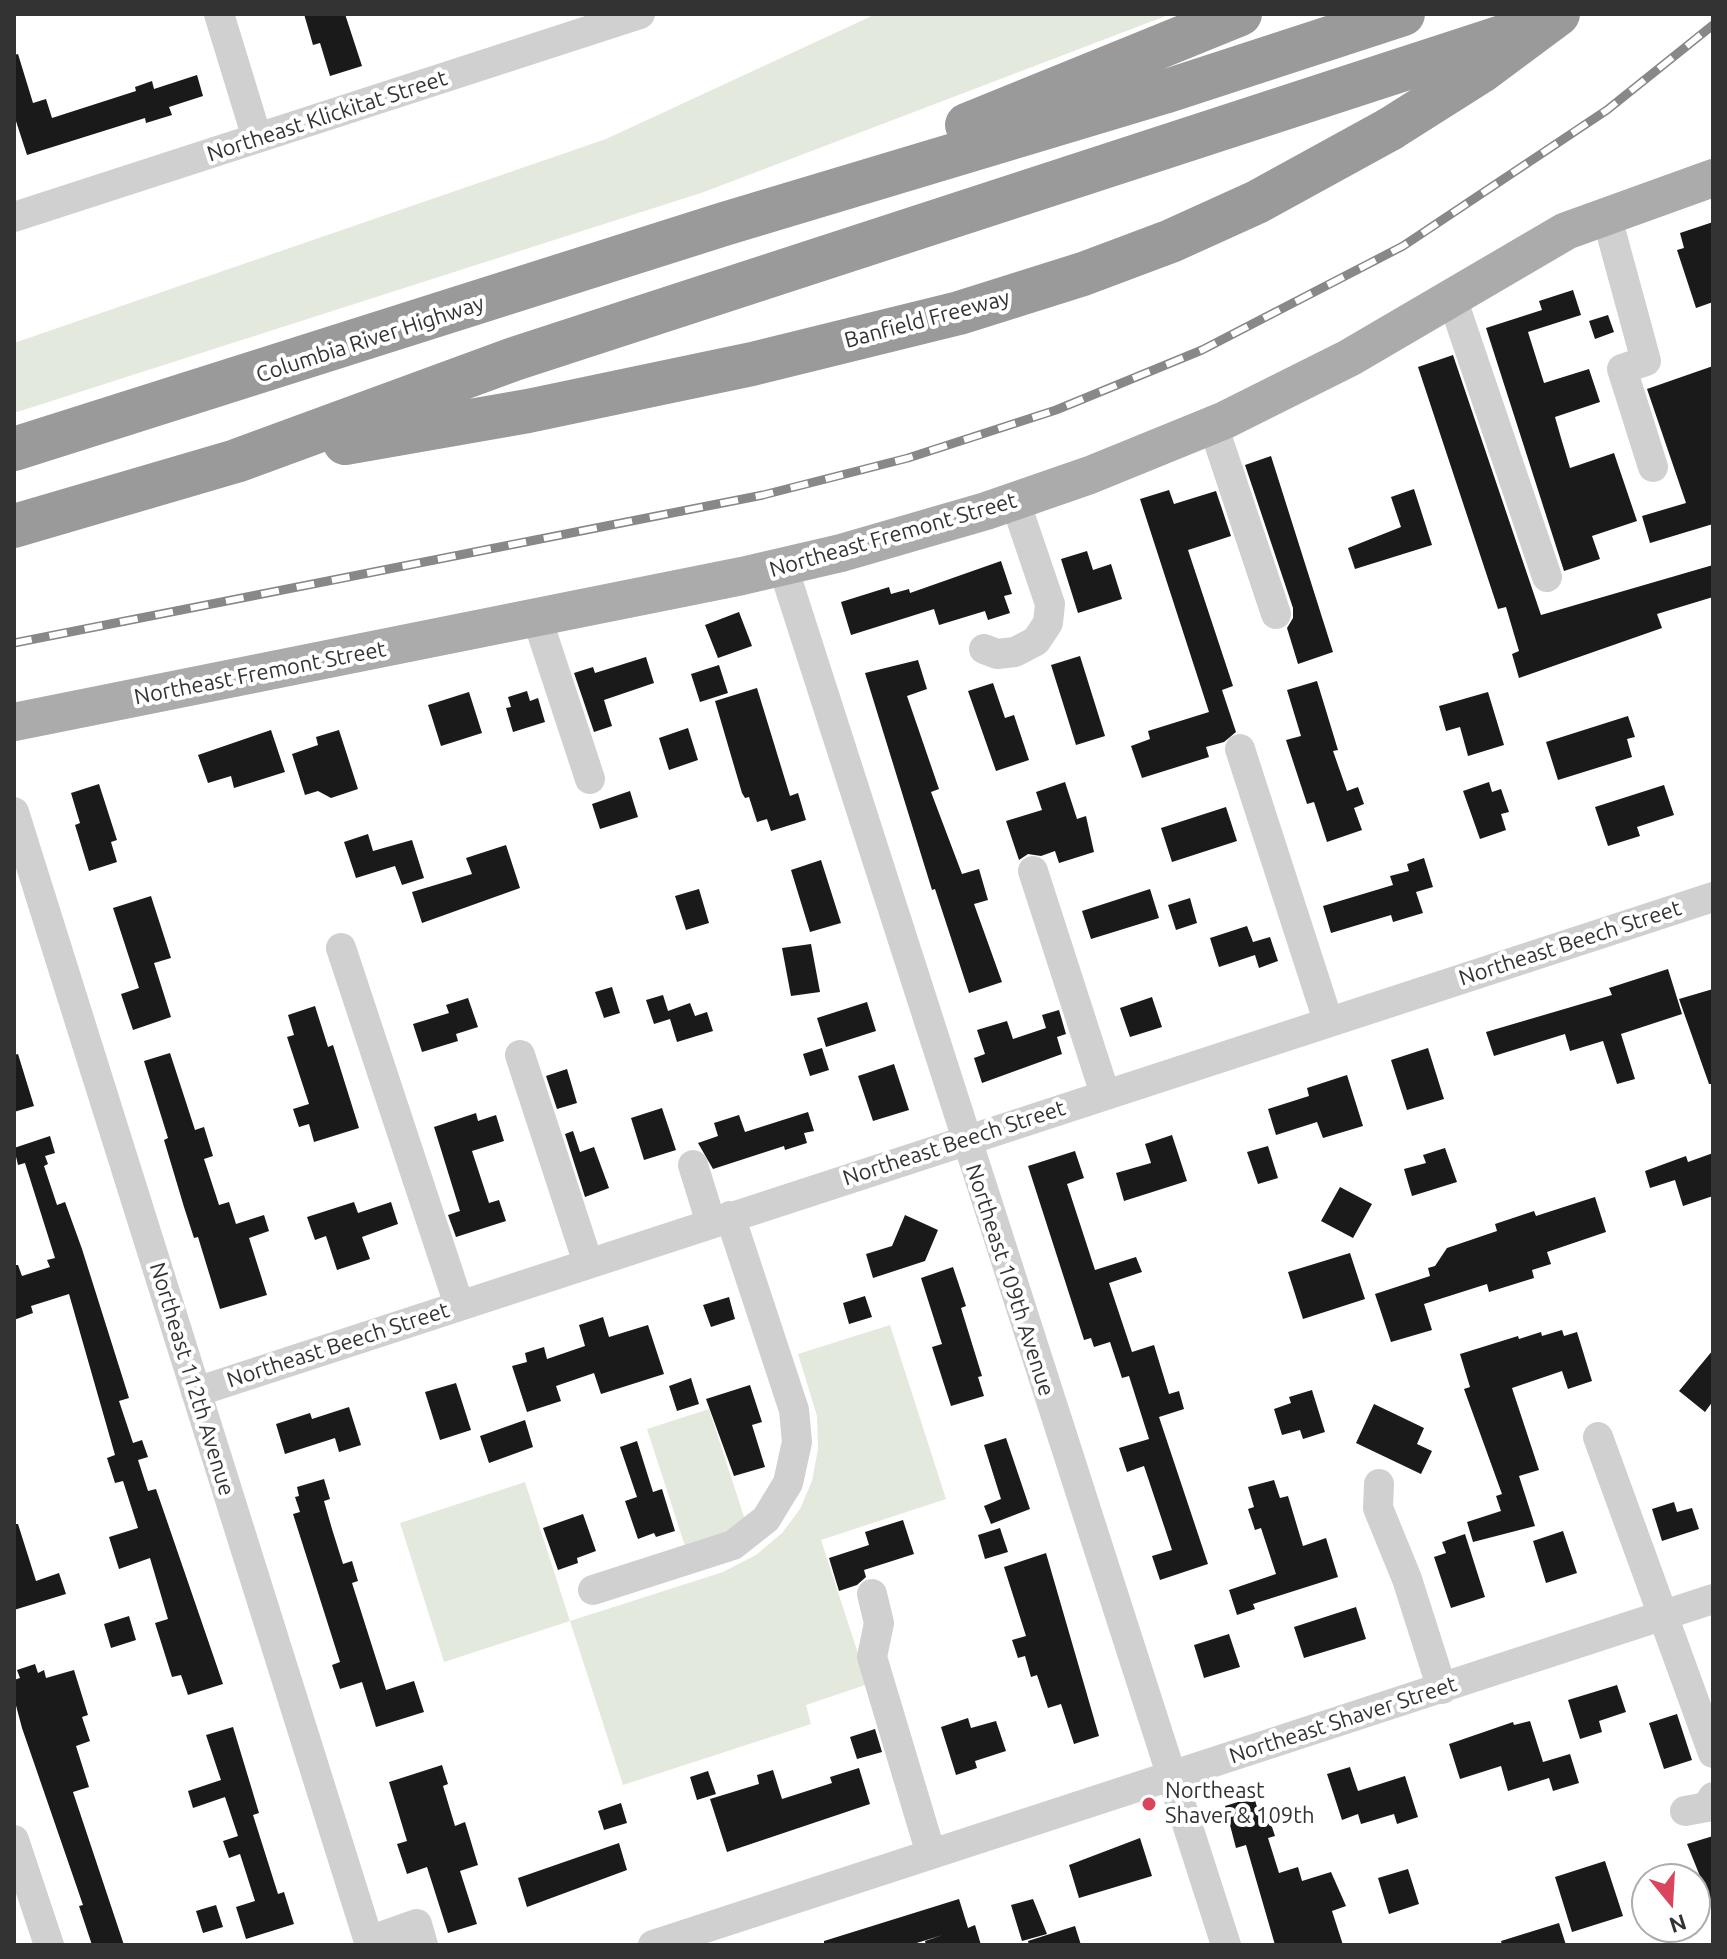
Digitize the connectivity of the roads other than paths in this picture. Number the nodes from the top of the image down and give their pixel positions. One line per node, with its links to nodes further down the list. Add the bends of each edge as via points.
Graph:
1 (219, 14): 7 (street)
2 (640, 14): 7 (street, Northeast Klickitat Street)
3 (1240, 14): 11 (highway)
4 (1403, 14): 11 (highway)
5 (1558, 14): 15 (highway, Banfield Freeway, bridge, via 1390,129 1257,202 1083,274 959,313 752,364 528,411)
6 (1573, 14): 15 (highway, via 528,354)
7 (257, 138): 10 (street, Northeast Klickitat Street)
8 (1713, 178): 9 (main road, Northeast Fremont Street)
9 (1606, 214): 12 (main road, Northeast Fremont Street, via 1538,246); 16 (street, via 1646,361 1622,369)
10 (14, 217)
11 (724, 224): 14 (highway, Columbia River Highway)
12 (1452, 298): 13 (main road, Northeast Fremont Street, via 1312,378); 20 (street)
13 (1213, 425): 17 (main road, Northeast Fremont Street); 21 (street)
14 (14, 449)
15 (236, 461): 18 (highway)
16 (1653, 467)
17 (1015, 501): 19 (main road, Northeast Fremont Street); 23 (street, via 1050,604 1048,623 1036,641 1015,652)
18 (14, 526)
19 (783, 567): 22 (main road, Northeast Fremont Street); 35 (street, Northeast 109th Avenue)
20 (1547, 577)
21 (1276, 614)
22 (537, 618): 24 (main road, Northeast Fremont Street); 26 (street)
23 (984, 649)
24 (14, 722)
25 (1240, 749): 32 (street)
26 (590, 779)
27 (14, 812): 29 (street, Northeast 112th Avenue)
28 (1033, 871): 34 (street)
29 (24, 878): 40 (street, Northeast 112th Avenue)
30 (1713, 897): 32 (street, Northeast Beech Street)
31 (341, 948): 39 (street)
32 (1328, 1021): 34 (street, Northeast Beech Street)
33 (520, 1055): 38 (street)
34 (1105, 1094): 35 (street, Northeast Beech Street)
35 (964, 1140): 37 (street, Northeast Beech Street); 49 (street, Northeast 109th Avenue)
36 (693, 1165): 37 (street)
37 (720, 1220): 38 (street, Northeast Beech Street); 43 (street, via 794,1410 797,1442 788,1483 766,1519 733,1545)
38 (588, 1263): 39 (street, Northeast Beech Street)
39 (459, 1305): 40 (street, Northeast Beech Street)
40 (196, 1392): 54 (street, Northeast 112th Avenue)
41 (1598, 1437): 46 (street)
42 (1379, 1484): 47 (street, via 1378,1508)
43 (593, 1590)
44 (872, 1594): 53 (street, via 879,1623 872,1657)
45 (1713, 1599): 46 (street, Northeast Shaver Street)
46 (1660, 1616): 47 (street, Northeast Shaver Street); 48 (street)
47 (1442, 1689): 49 (street, Northeast Shaver Street)
48 (1713, 1753)
49 (1170, 1776): 53 (street, Northeast Shaver Street); 58 (street, Northeast 109th Avenue)
50 (1713, 1797): 51 (street, via 1707,1807)
51 (1685, 1811)
52 (14, 1840): 55 (street)
53 (931, 1854): 57 (street, Northeast Shaver Street)
54 (370, 1943): 56 (street, via 417,1924)
55 (49, 1945)
56 (423, 1945)
57 (653, 1945)
58 (1226, 1945)

